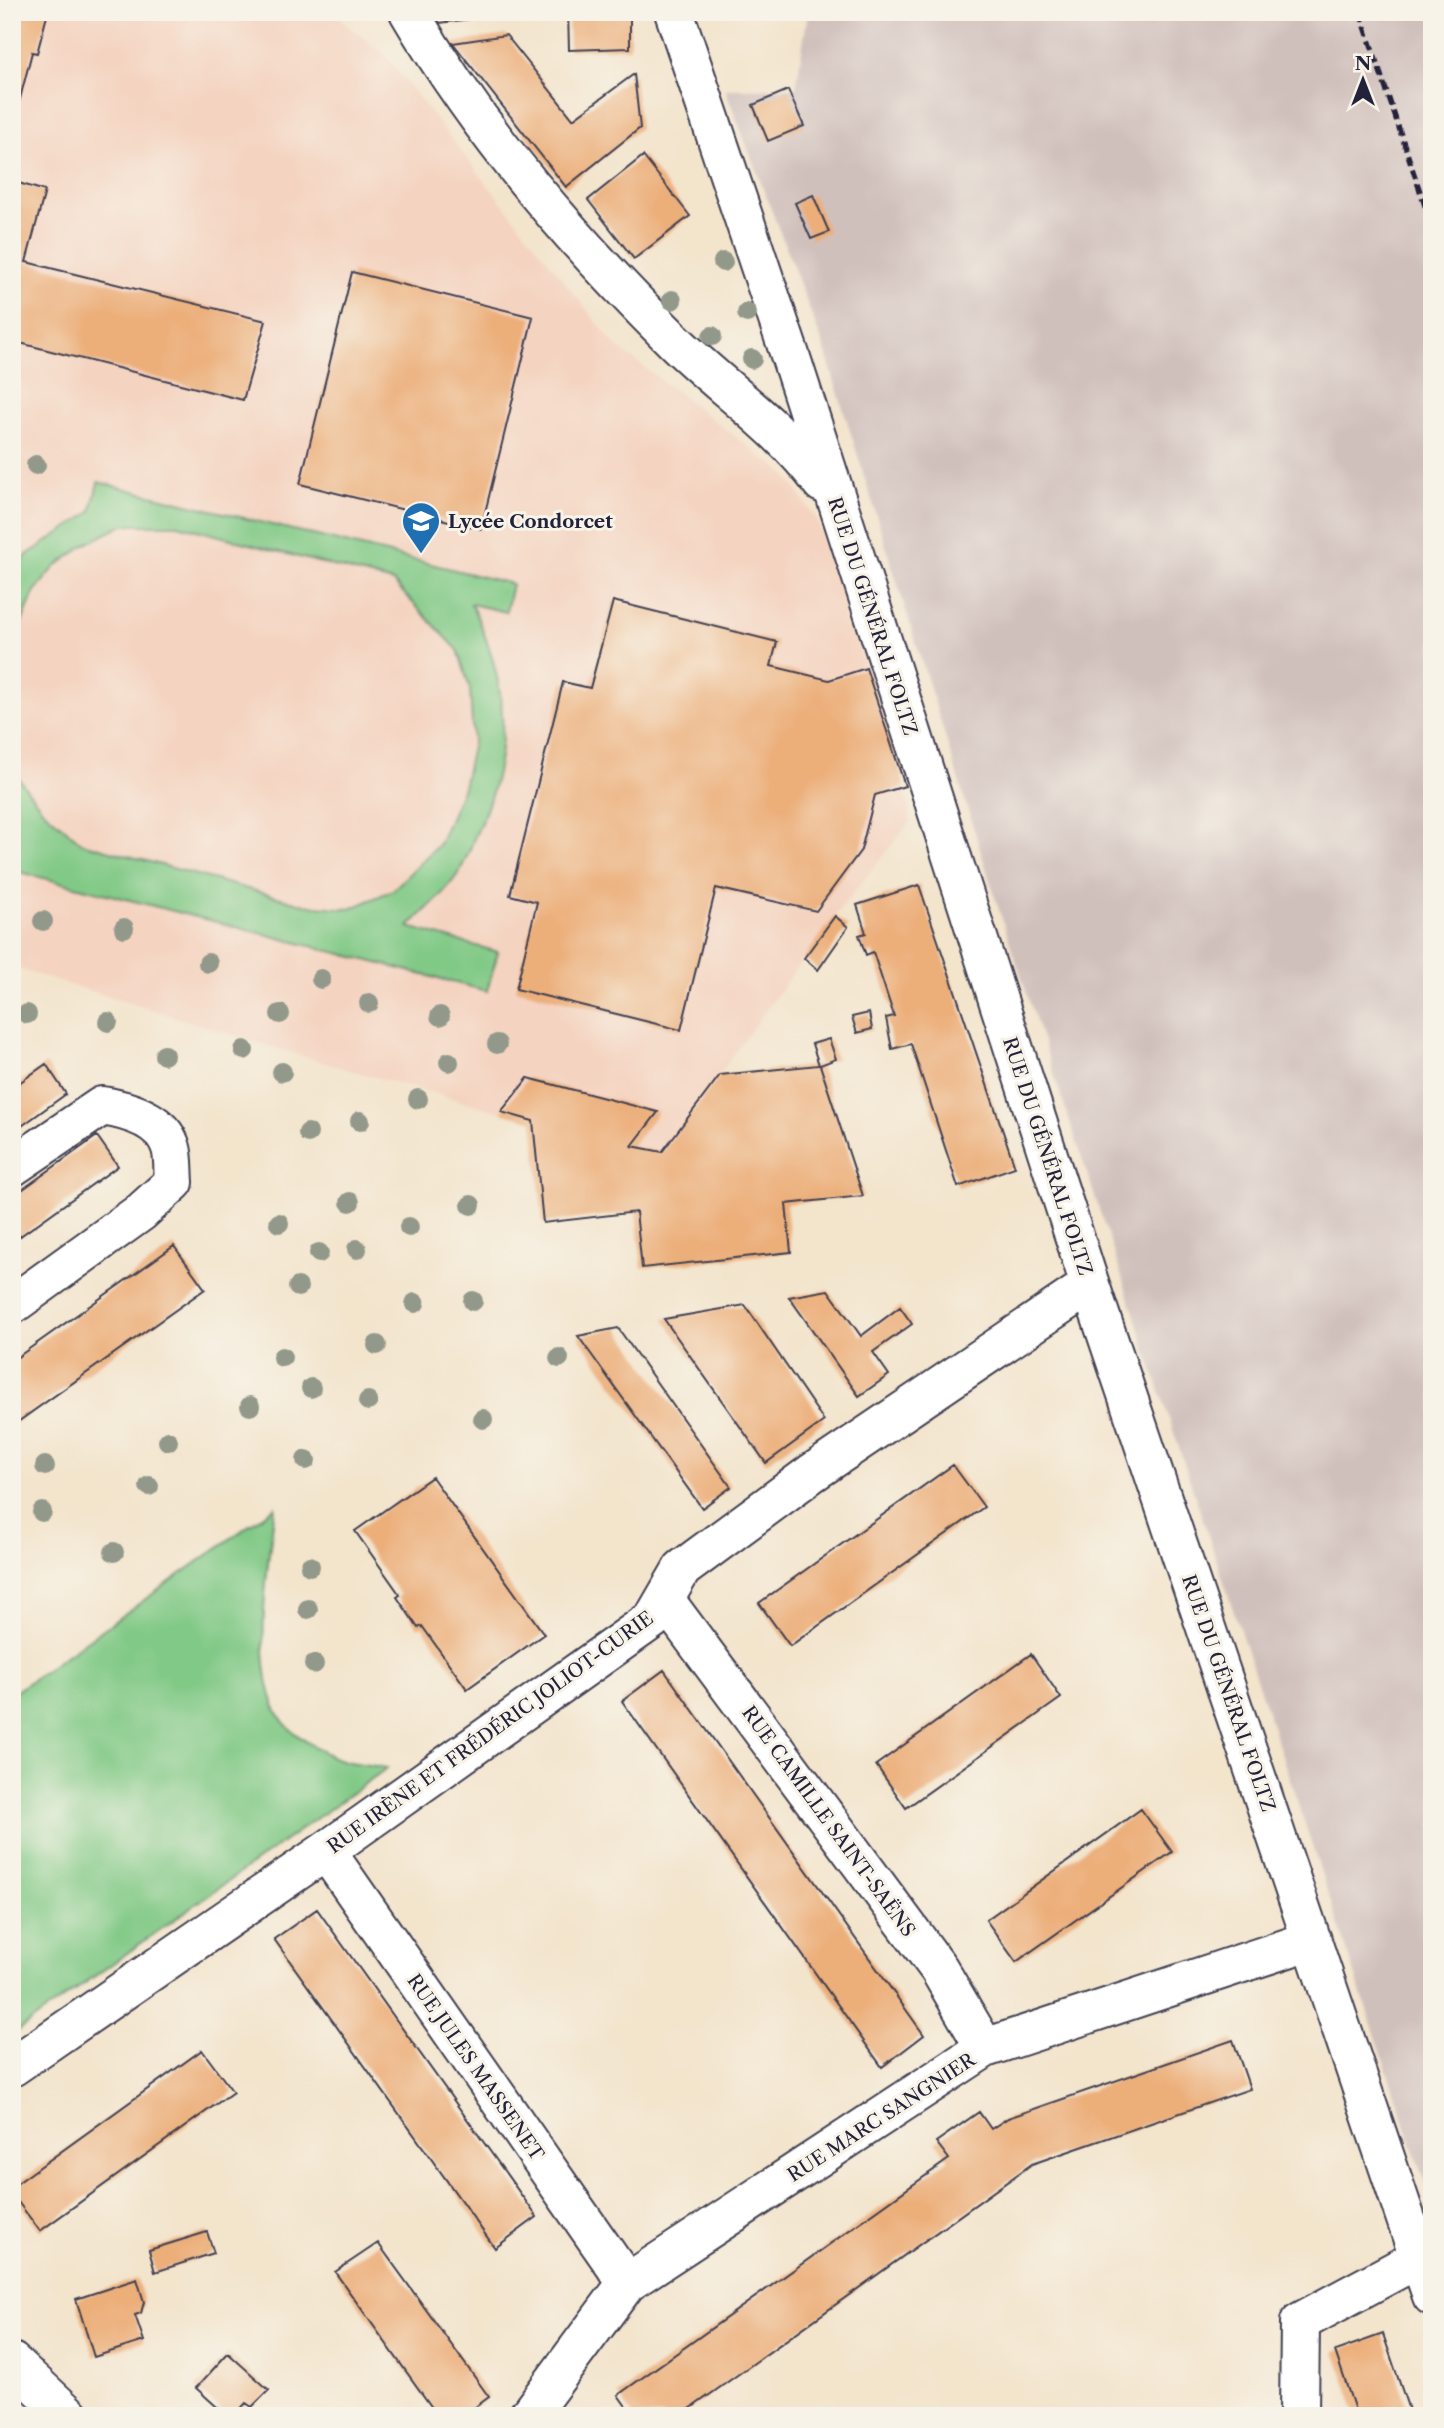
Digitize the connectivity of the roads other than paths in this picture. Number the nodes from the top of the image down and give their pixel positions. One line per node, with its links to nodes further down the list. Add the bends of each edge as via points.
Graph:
1 (409, 12): 3 (street, via 484,127 547,206 682,348 803,456)
2 (674, 12): 3 (street, RUE DU GÉNÉRAL FOLTZ)
3 (836, 502): 5 (street, RUE DU GÉNÉRAL FOLTZ)
4 (12, 1167): 6 (street, via 102,1106 127,1110 157,1126 171,1146 174,1182 141,1212)
5 (1090, 1285): 7 (street, RUE IRÈNE ET FRÉDÉRIC JOLIOT-CURIE, via 812,1473 703,1553 682,1569); 9 (street, RUE DU GÉNÉRAL FOLTZ)
6 (12, 1305)
7 (665, 1600): 8 (street, RUE IRÈNE ET FRÉDÉRIC JOLIOT-CURIE, via 653,1619); 10 (street, RUE CAMILLE SAINT-SAËNS, via 939,1969)
8 (326, 1851): 11 (street, RUE IRÈNE ET FRÉDÉRIC JOLIOT-CURIE); 13 (street, RUE JULES MASSENET)
9 (1312, 1940): 10 (street, RUE MARC SANGNIER); 12 (street, RUE DU GÉNÉRAL FOLTZ)
10 (985, 2048): 13 (street, RUE MARC SANGNIER)
11 (12, 2067)
12 (1419, 2258): 14 (street, RUE DU GÉNÉRAL FOLTZ); 18 (street, via 1300,2322)
13 (627, 2283): 17 (street, RUE MARC SANGNIER)
14 (1432, 2296)
15 (12, 2362): 16 (street)
16 (70, 2416)
17 (528, 2416)
18 (1299, 2416)

